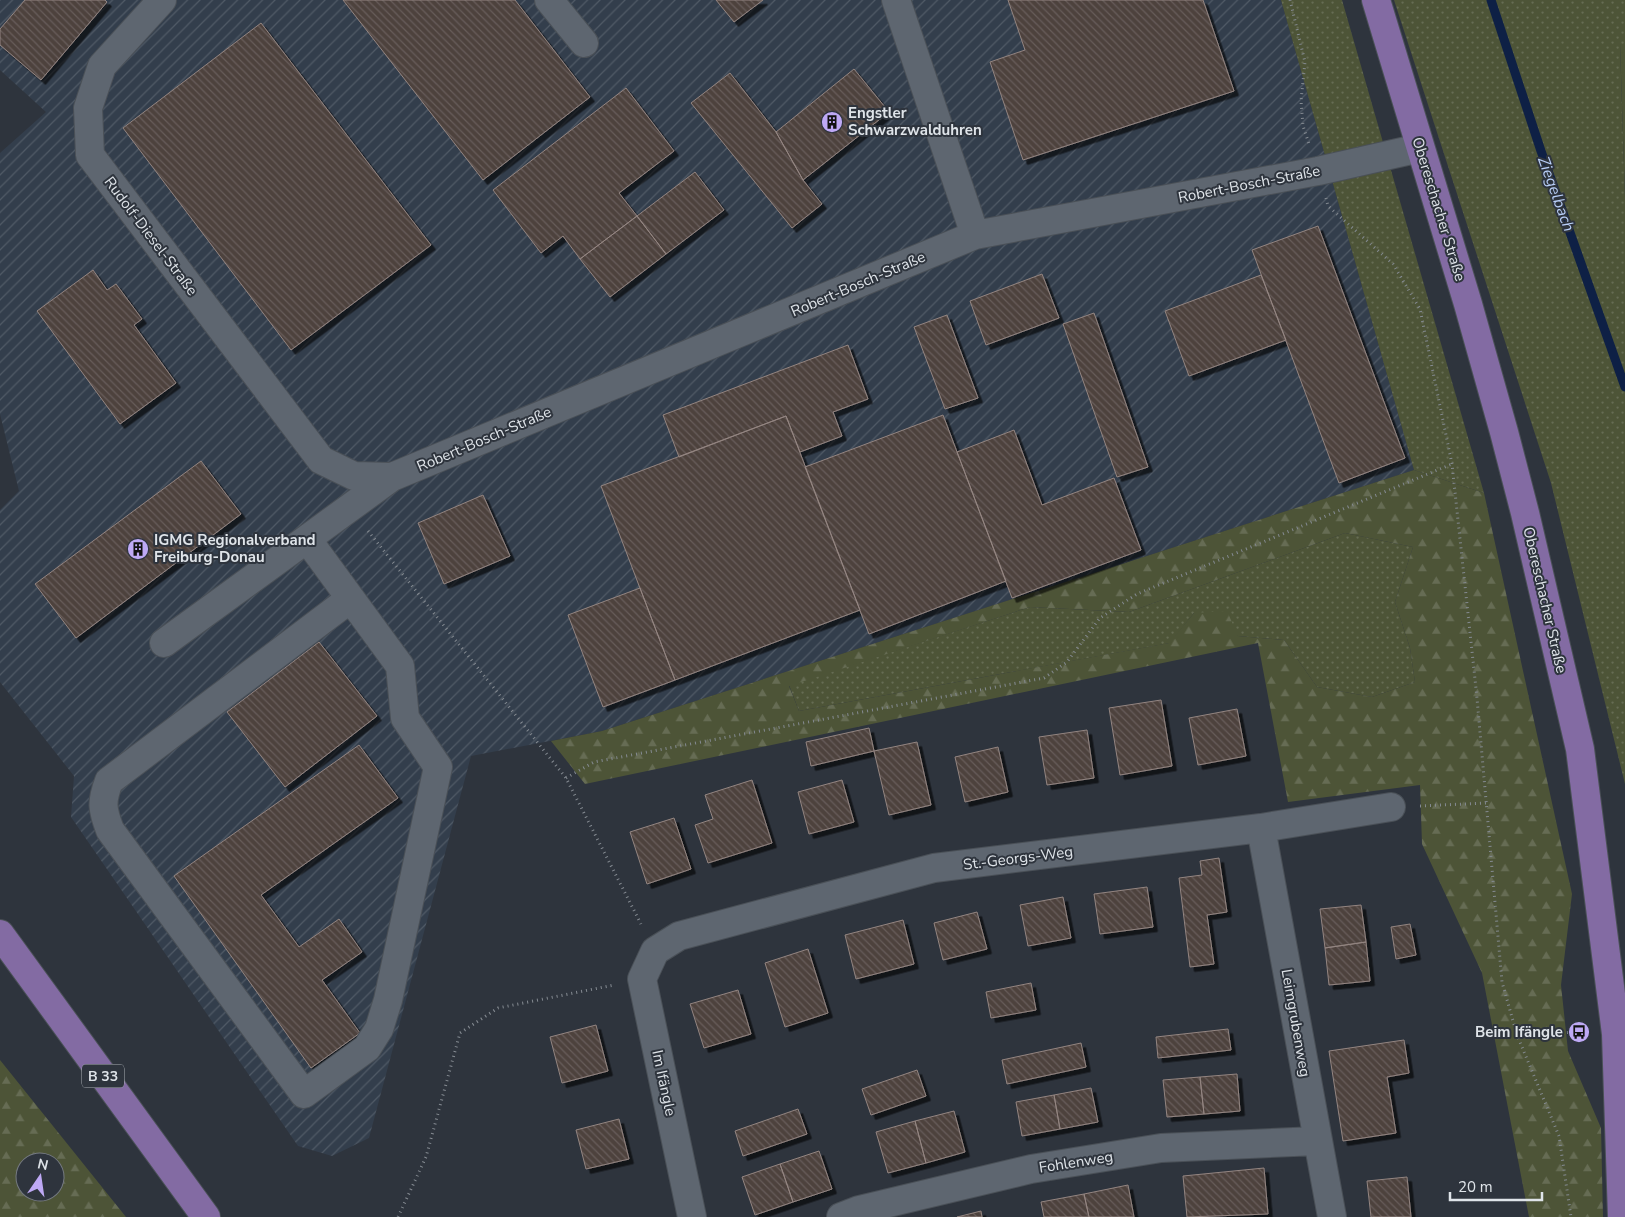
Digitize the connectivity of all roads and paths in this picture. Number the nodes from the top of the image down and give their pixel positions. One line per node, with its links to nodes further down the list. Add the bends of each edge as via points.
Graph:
1 (162, 0): 11 (street, Rudolf-Diesel-Straße, via 102,66 88,108 90,155)
2 (549, 0): 6 (street)
3 (896, 0): 10 (street)
4 (1290, 0): 7 (path, via 1305,62 1301,101)
5 (1376, 0): 8 (main road, Obereschacher Straße)
6 (584, 43)
7 (1303, 126)
8 (1420, 148): 10 (street, Robert-Bosch-Straße, via 1318,171); 34 (main road, Obereschacher Straße, via 1468,304 1528,522 1580,749 1616,1034)
9 (1328, 206): 12 (path, via 1393,264 1420,309)
10 (975, 235): 13 (street, Robert-Bosch-Straße)
11 (321, 460): 13 (street, Robert-Bosch-Straße, via 354,476)
12 (1452, 464): 18 (path, via 1136,594 1100,618 1067,662 1044,678 594,762); 19 (path)
13 (392, 477): 14 (street)
14 (349, 507): 15 (street); 18 (path)
15 (307, 540): 16 (street); 17 (street)
16 (350, 599): 16 (street, via 109,781 102,799 110,830 304,1094 367,1048 379,1029 438,767 405,718 400,666)
17 (164, 643)
18 (566, 778): 23 (path)
19 (1486, 803): 20 (path); 26 (path, via 1502,982)
20 (1391, 807): 21 (street, St.-Georgs-Weg)
21 (1261, 828): 23 (street, St.-Georgs-Weg, via 934,868 679,936); 27 (street, Leimgrubenweg)
22 (0, 934): 28 (main road, B 33)
23 (655, 951): 24 (street)
24 (642, 979): 29 (path, via 498,1008 460,1033 426,1156); 30 (street, Im Ifängle)
25 (1579, 1032): 26 (path)
26 (1518, 1034): 33 (path, via 1559,1136)
27 (1318, 1141): 31 (street, Fohlenweg, via 1161,1148 1049,1166); 32 (street, Leimgrubenweg)
28 (206, 1217)
29 (398, 1217)
30 (692, 1217)
31 (841, 1217)
32 (1332, 1217)
33 (1571, 1217)
34 (1622, 1217)

